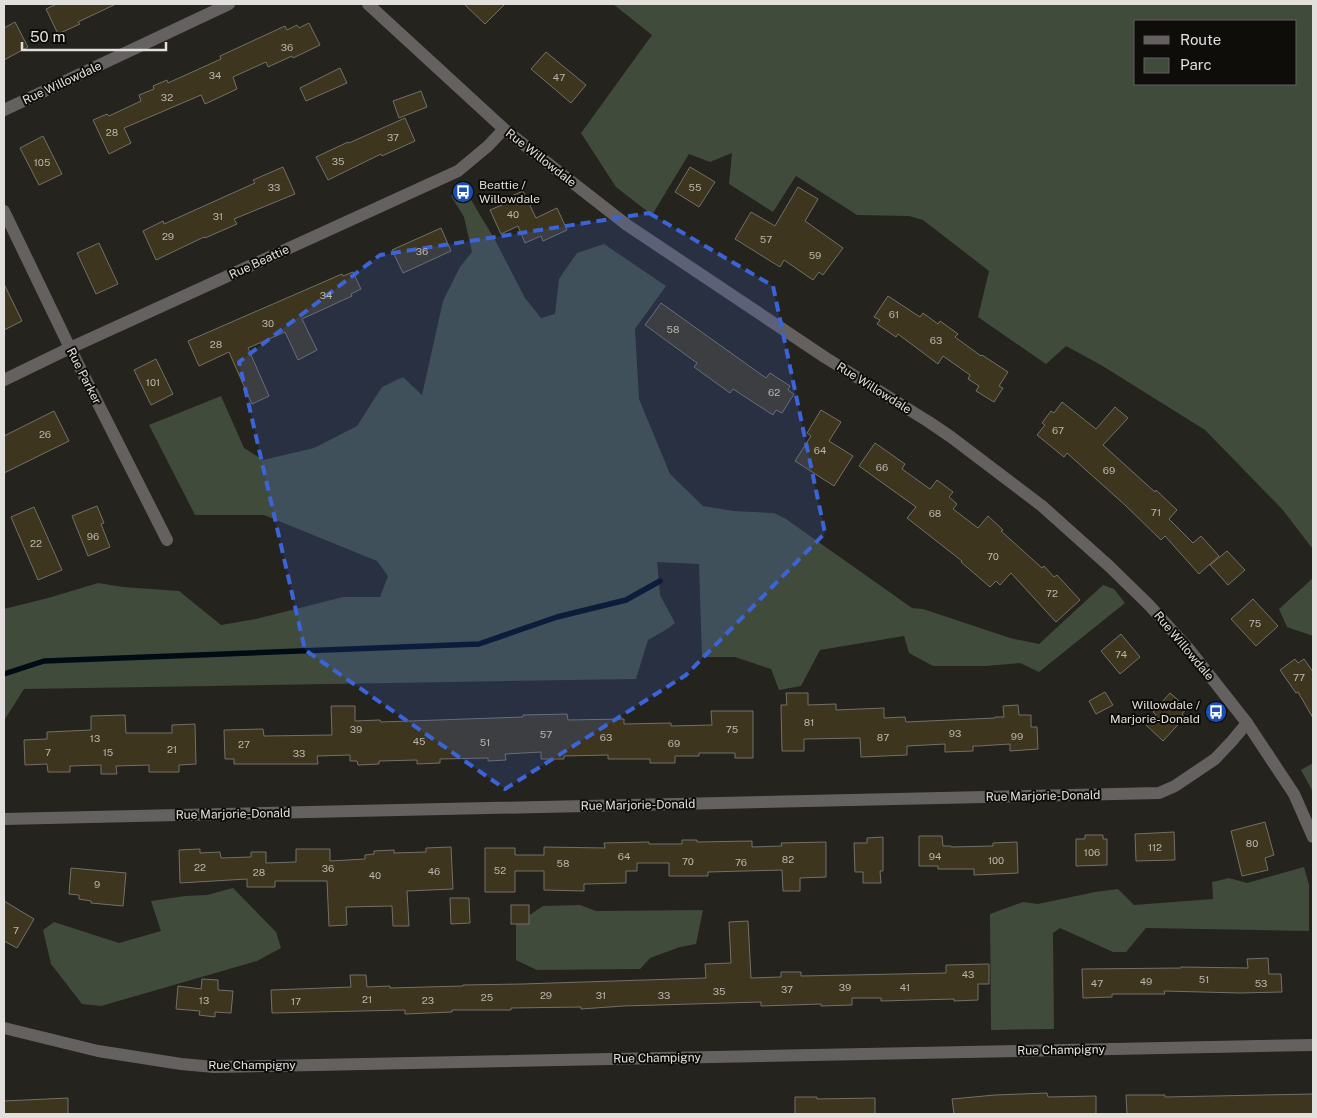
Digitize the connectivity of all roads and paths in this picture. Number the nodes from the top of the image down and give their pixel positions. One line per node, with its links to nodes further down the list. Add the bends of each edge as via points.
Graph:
1 (229, 4): 3 (street, Rue Willowdale)
2 (368, 4): 4 (street, Rue Willowdale)
3 (4, 110)
4 (504, 129): 6 (street, Rue Beattie, via 458,170); 9 (street, Rue Willowdale, via 627,225 826,358 929,422 1042,506 1149,605 1188,648)
5 (4, 211): 6 (street, Rue Parker)
6 (70, 348): 7 (street, Rue Beattie); 8 (street, Rue Parker)
7 (4, 380)
8 (168, 540)
9 (1247, 723): 10 (street, Rue Marjorie-Donald, via 1215,759 1159,793); 11 (street, Rue Willowdale, via 1294,794)
10 (4, 819)
11 (1313, 837)
12 (4, 1028): 13 (street, Rue Champigny, via 98,1051 214,1067)
13 (1313, 1045)

